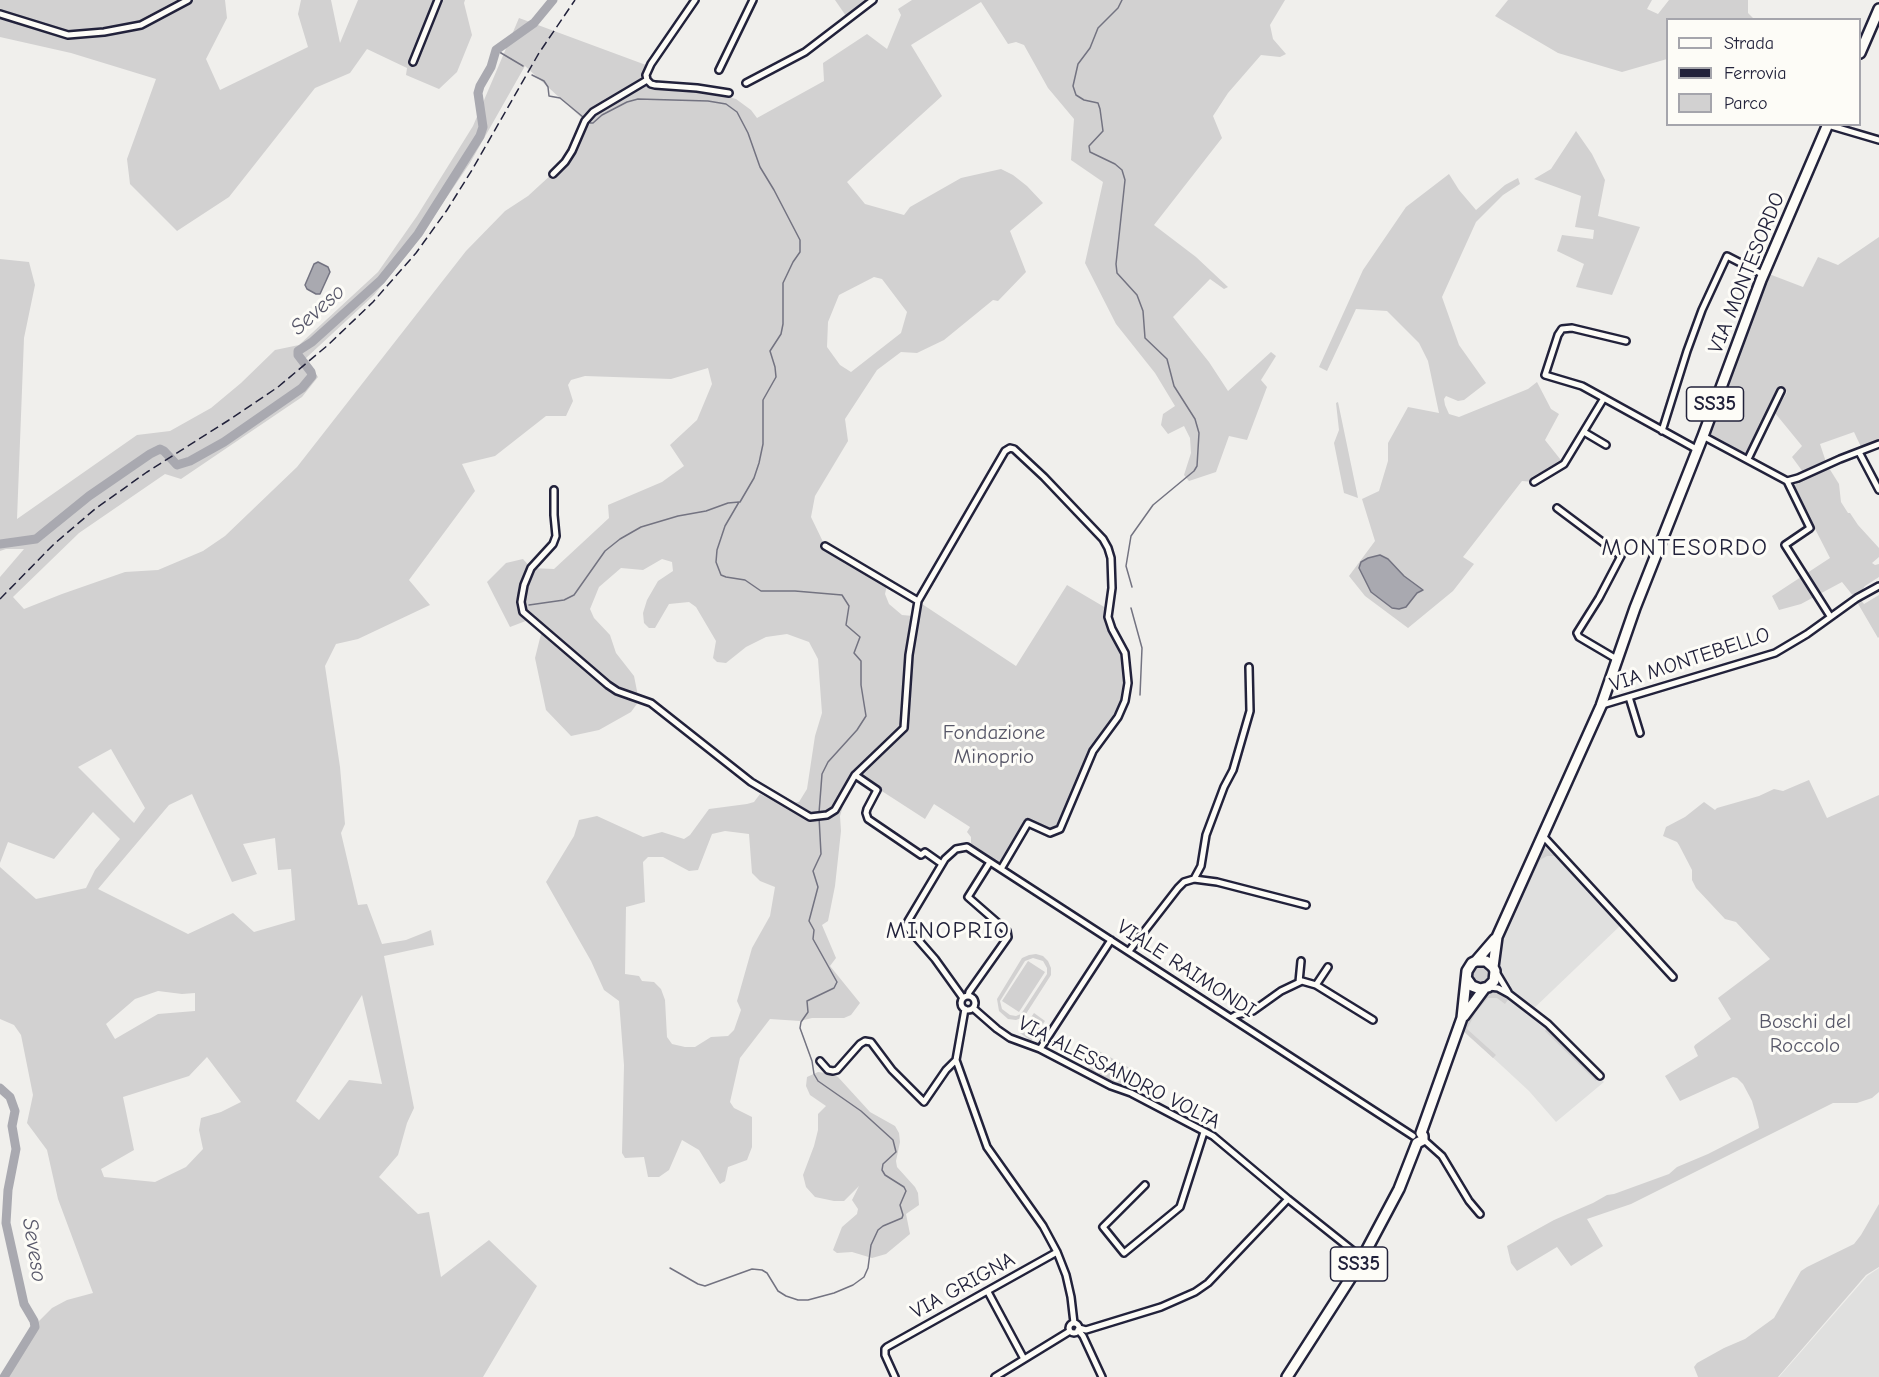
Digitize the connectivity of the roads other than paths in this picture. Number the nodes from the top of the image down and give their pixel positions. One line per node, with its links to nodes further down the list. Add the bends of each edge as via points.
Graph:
1 (188, 0): 7 (street, via 141,25 68,35)
2 (438, 0): 9 (street)
3 (695, 0): 11 (street, via 651,64)
4 (753, 0): 10 (street)
5 (873, 0): 12 (street, via 805,52)
6 (1879, 9): 8 (main road)
7 (0, 14)
8 (1861, 51)
9 (412, 62)
10 (719, 69)
11 (647, 80): 13 (street, via 655,85); 17 (street, via 593,112 565,162)
12 (746, 83)
13 (729, 93)
14 (1828, 126): 18 (main road, VIA MONTESORDO / SS35)
15 (1831, 126): 16 (street)
16 (1879, 140)
17 (553, 174)
18 (1764, 275): 22 (street, via 1727,256 1702,310); 24 (main road, VIA MONTESORDO / SS35)
19 (1626, 341): 21 (street, via 1572,328 1558,335 1545,375 1582,386)
20 (1781, 391): 29 (street)
21 (1604, 398): 22 (street); 23 (street)
22 (1662, 431): 27 (street)
23 (1584, 432): 26 (street); 31 (street, via 1564,464)
24 (1703, 436): 27 (main road, VIA MONTESORDO / SS35); 29 (street)
25 (1879, 444): 28 (street)
26 (1606, 445)
27 (1698, 450): 39 (main road, VIA MONTESORDO / SS35)
28 (1859, 452): 30 (street); 33 (street)
29 (1748, 459): 30 (street)
30 (1786, 481): 38 (street, via 1809,528 1785,545)
31 (1534, 482)
32 (554, 490): 45 (street, via 556,536 531,568 524,585 522,612 608,685 651,703 752,782 810,817 827,815 838,806)
33 (1879, 490)
34 (1557, 508): 39 (street, via 1621,556 1577,633 1579,638)
35 (825, 546): 37 (street)
36 (1879, 586): 38 (street, VIA MONTEBELLO)
37 (918, 601): 45 (street, via 909,655 904,728); 49 (street, via 1010,448 1044,477 1108,548 1112,588 1108,617 1125,652 1125,701 1093,751 1060,828 1050,833 1028,823)
38 (1830, 616): 42 (street, VIA MONTEBELLO, via 1774,652)
39 (1618, 660): 41 (main road, VIA MONTESORDO / SS35)
40 (1248, 667): 50 (street, via 1250,711)
41 (1606, 693): 42 (street, via 1617,700); 43 (main road, VIA MONTESORDO / SS35)
42 (1625, 698): 43 (street, VIA MONTEBELLO); 44 (street)
43 (1601, 706): 46 (main road, SS35)
44 (1640, 733)
45 (855, 775): 48 (street, via 877,790 867,809 868,819 921,855 925,852)
46 (1542, 838): 52 (main road, SS35); 59 (street)
47 (990, 862): 48 (street, VIALE RAIMONDI, via 963,847 952,852); 49 (street, VIALE RAIMONDI); 65 (street, via 968,897 1008,937)
48 (942, 864): 65 (street, via 907,927)
49 (1001, 869): 53 (street, VIALE RAIMONDI)
50 (1194, 879): 51 (street); 54 (street, via 1178,888)
51 (1306, 905)
52 (1497, 937): 56 (main road, SS35); 58 (main road, SS35)
53 (1111, 940): 54 (street, VIALE RAIMONDI); 71 (street)
54 (1129, 951): 68 (street, VIALE RAIMONDI)
55 (1301, 961): 61 (street)
56 (1476, 961): 58 (main road, via 1486,961); 60 (main road, SS35, via 1469,967)
57 (1328, 967): 62 (street)
58 (1494, 969): 63 (main road, SS35, via 1494,981); 64 (street)
59 (1673, 976)
60 (1467, 979): 63 (main road, via 1476,988); 69 (main road, SS35)
61 (1299, 982): 62 (street); 68 (street, via 1259,1008)
62 (1316, 985): 70 (street)
63 (1486, 988): 64 (street, via 1498,988); 69 (main road, SS35)
64 (1509, 994): 74 (street, via 1558,1033)
65 (966, 997): 66 (street, via 975,1000); 67 (street, via 961,1004)
66 (973, 1008): 67 (street); 71 (street, VIA ALESSANDRO VOLTA, via 1010,1038)
67 (965, 1009): 72 (street)
68 (1231, 1018): 76 (street, VIALE RAIMONDI)
69 (1462, 1018): 76 (main road, SS35)
70 (1373, 1020)
71 (1040, 1049): 75 (street, VIA ALESSANDRO VOLTA)
72 (956, 1060): 73 (street, via 924,1102 871,1042 860,1044 837,1070 828,1070); 80 (street, via 987,1148 1038,1217)
73 (820, 1061)
74 (1600, 1076)
75 (1204, 1132): 77 (street, via 1180,1206 1124,1252 1103,1227); 78 (street, VIA ALESSANDRO VOLTA)
76 (1419, 1138): 79 (street, VIALE RAIMONDI, via 1442,1156); 81 (main road, SS35, via 1399,1189)
77 (1145, 1185)
78 (1288, 1199): 81 (street, VIA ALESSANDRO VOLTA); 84 (street, via 1195,1292 1150,1310 1086,1330)
79 (1480, 1215)
80 (1057, 1252): 82 (street, VIA GRIGNA); 83 (street, via 1066,1275)
81 (1362, 1258): 91 (main road, SS35)
82 (988, 1292): 86 (street); 87 (street, VIA GRIGNA, via 885,1349)
83 (1074, 1323): 84 (street); 85 (street, via 1069,1326)
84 (1078, 1329): 85 (street); 90 (street)
85 (1070, 1331): 86 (street)
86 (1024, 1359): 89 (street)
87 (894, 1375): 88 (street)
88 (887, 1377)
89 (995, 1377)
90 (1102, 1377)
91 (1287, 1377)

